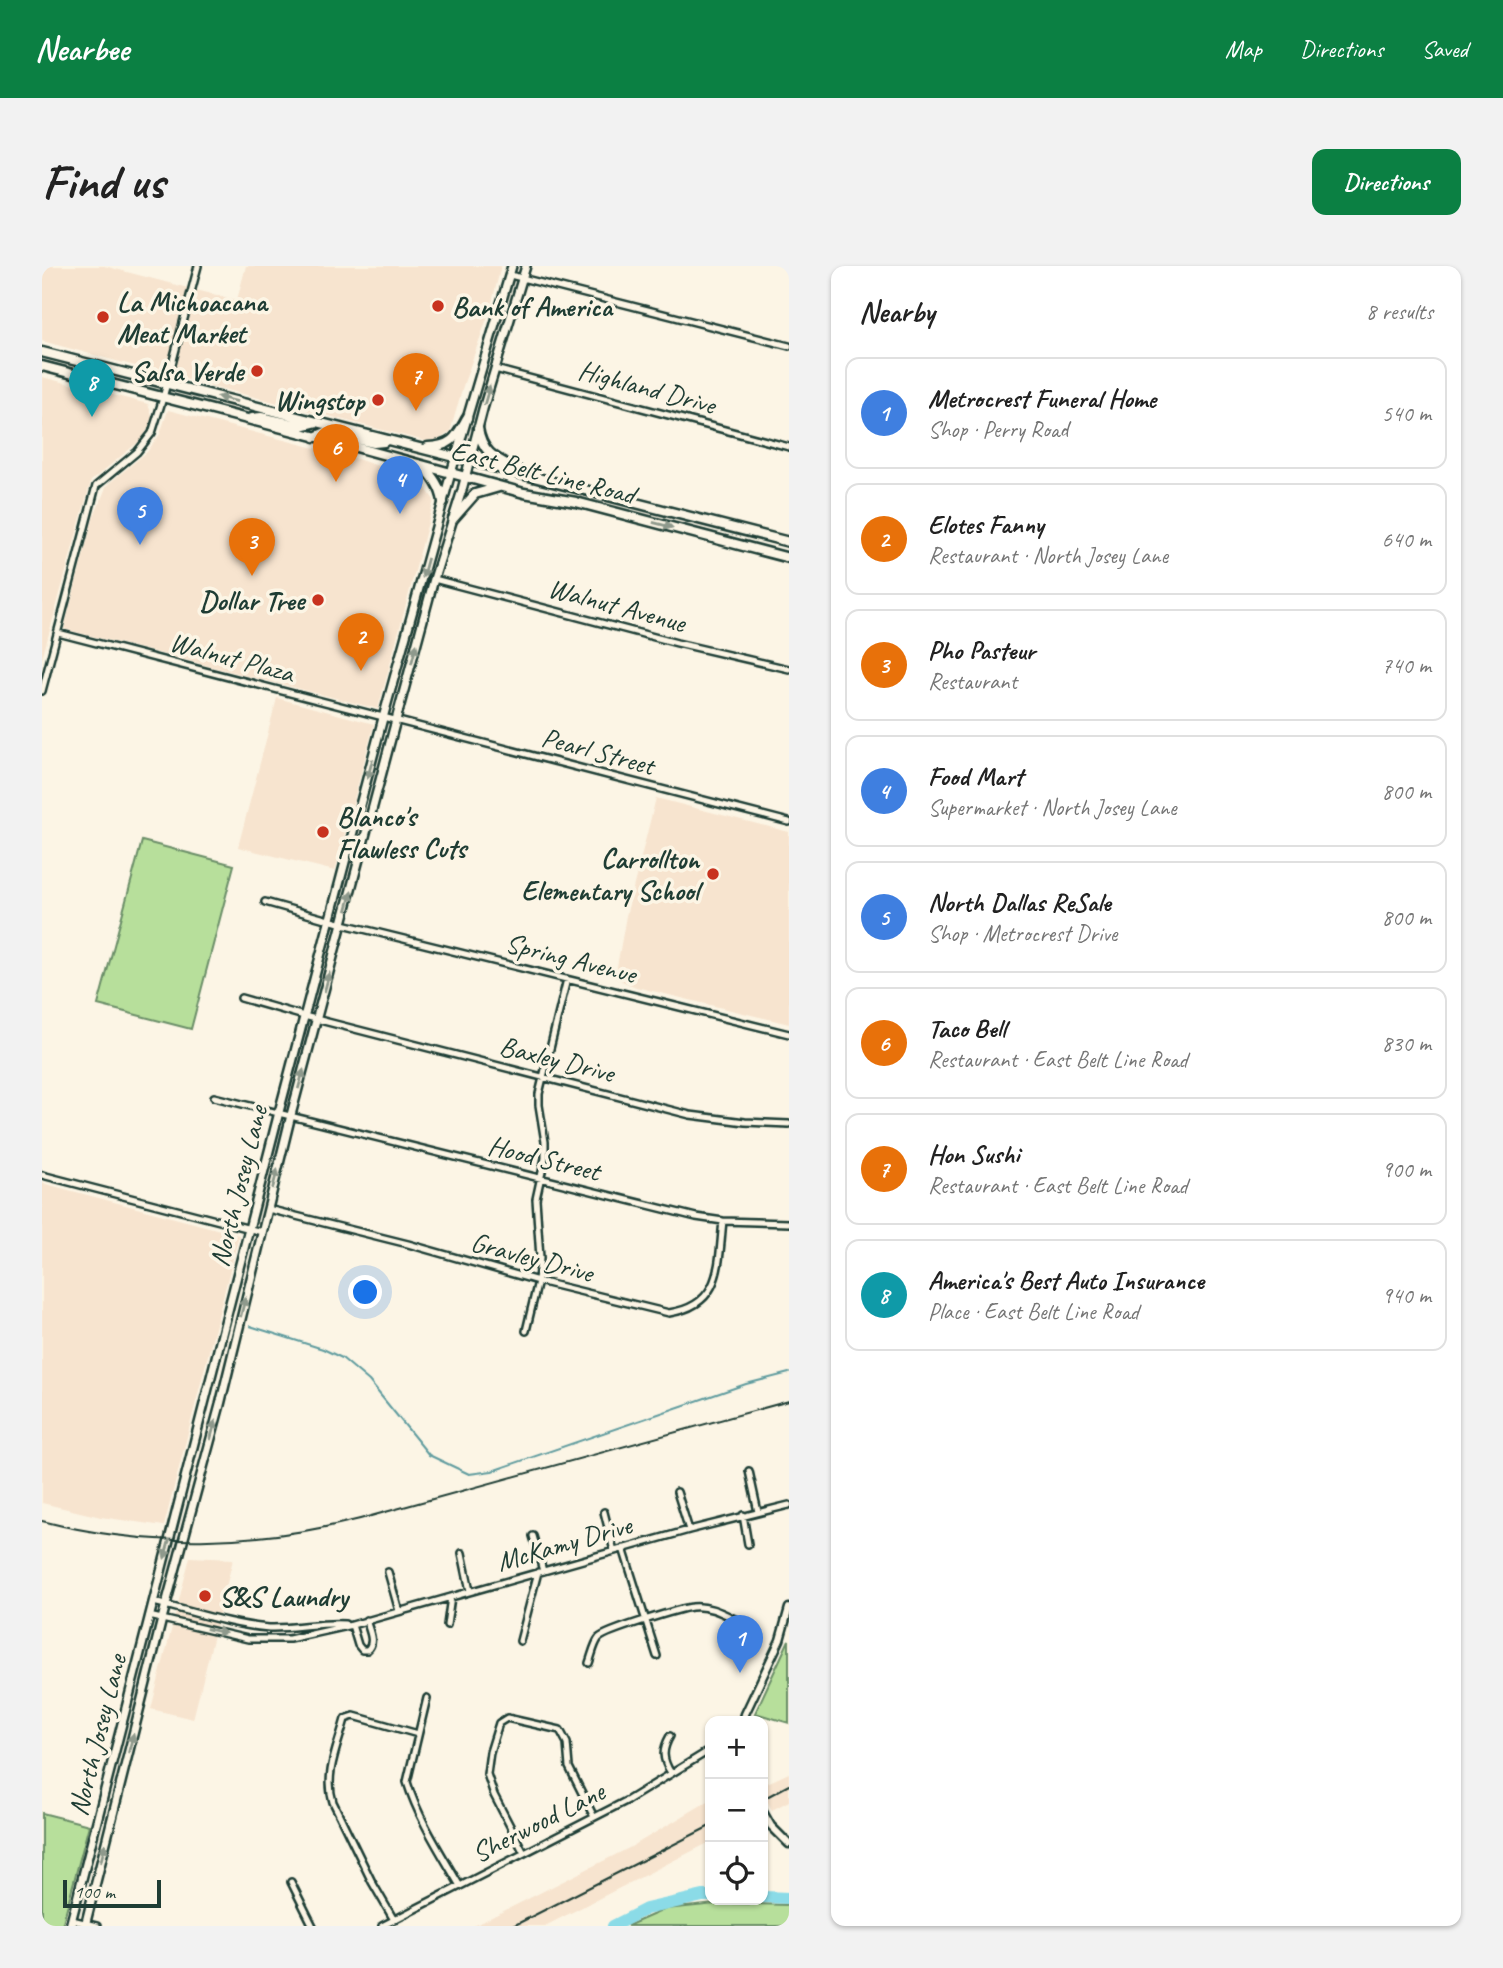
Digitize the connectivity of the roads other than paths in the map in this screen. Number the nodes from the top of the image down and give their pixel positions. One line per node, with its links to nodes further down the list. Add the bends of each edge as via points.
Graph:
1 (198, 266): 10 (street)
2 (512, 266): 4 (main road, North Josey Lane)
3 (526, 266): 5 (main road, North Josey Lane)
4 (510, 275): 5 (street); 12 (main road, North Josey Lane)
5 (524, 278): 6 (street); 9 (main road, North Josey Lane)
6 (789, 346)
7 (42, 352): 10 (main road, East Belt Line Road)
8 (42, 366): 11 (main road, East Belt Line Road)
9 (495, 369): 15 (main road, North Josey Lane, one-way to 9); 18 (street, Highland Drive)
10 (167, 384): 11 (street); 14 (main road, East Belt Line Road, one-way to 10)
11 (163, 398): 13 (main road, East Belt Line Road); 32 (street, via 145,443 96,486)
12 (467, 418): 19 (main road, via 447,445); 20 (main road, North Josey Lane)
13 (247, 419): 14 (main road, via 261,417 301,426); 16 (main road, East Belt Line Road)
14 (317, 422): 17 (main road, East Belt Line Road)
15 (478, 428): 21 (main road, North Josey Lane); 24 (main road, via 491,455)
16 (314, 437): 17 (main road, via 327,432 374,443); 22 (main road, East Belt Line Road)
17 (393, 442): 19 (main road, East Belt Line Road)
18 (789, 447)
19 (419, 448): 20 (main road, East Belt Line Road)
20 (456, 458): 21 (main road, East Belt Line Road); 23 (main road, North Josey Lane)
21 (470, 461): 24 (main road, East Belt Line Road); 25 (main road, North Josey Lane)
22 (423, 466): 23 (main road, East Belt Line Road); 27 (main road, via 436,482)
23 (451, 473): 25 (main road, East Belt Line Road); 27 (main road, North Josey Lane)
24 (527, 475): 29 (main road, East Belt Line Road)
25 (466, 477): 26 (main road, East Belt Line Road); 28 (main road, North Josey Lane)
26 (502, 487): 28 (main road, via 475,494); 30 (main road, East Belt Line Road, one-way to 30)
27 (443, 502): 35 (main road, North Josey Lane, one-way to 35)
28 (453, 519): 31 (main road, North Josey Lane)
29 (789, 542)
30 (789, 558)
31 (434, 579): 33 (street, Walnut Avenue); 36 (main road, North Josey Lane, one-way to 31)
32 (58, 632): 34 (street); 35 (street, Walnut Plaza)
33 (789, 669)
34 (42, 691)
35 (383, 718): 36 (street, Walnut Plaza); 39 (main road, North Josey Lane, one-way to 39)
36 (396, 720): 37 (street, Pearl Street); 40 (main road, North Josey Lane, one-way to 36)
37 (789, 822)
38 (264, 902): 39 (street, Spring Avenue)
39 (329, 921): 40 (street, Spring Avenue); 43 (main road, North Josey Lane)
40 (343, 924): 41 (street, Spring Avenue); 44 (main road, North Josey Lane, one-way to 40)
41 (567, 979): 45 (street, Spring Avenue); 46 (street)
42 (241, 998): 43 (street, Baxley Drive)
43 (304, 1016): 44 (street, Baxley Drive); 48 (main road, North Josey Lane)
44 (317, 1019): 46 (street, Baxley Drive); 49 (main road, North Josey Lane, one-way to 44)
45 (789, 1034)
46 (543, 1077): 50 (street, Baxley Drive, via 690,1115); 52 (street, via 538,1105 545,1142)
47 (214, 1097): 48 (street, Hood Street)
48 (279, 1112): 49 (street, Hood Street); 56 (main road, North Josey Lane)
49 (291, 1115): 52 (street, Hood Street); 53 (main road, North Josey Lane, one-way to 49)
50 (789, 1124)
51 (42, 1175): 56 (street)
52 (541, 1179): 54 (street, Hood Street); 58 (street, via 536,1199)
53 (268, 1209): 57 (main road, North Josey Lane); 58 (street, Gravley Drive)
54 (723, 1221): 55 (street, Hood Street); 58 (street, Gravley Drive, via 716,1281 702,1300 682,1311 669,1313)
55 (789, 1223)
56 (249, 1229): 57 (street); 76 (main road, North Josey Lane, one-way to 76)
57 (262, 1232): 77 (main road, North Josey Lane, one-way to 57)
58 (538, 1282): 59 (street)
59 (526, 1331)
60 (749, 1471): 64 (street)
61 (677, 1492): 66 (street)
62 (789, 1505): 64 (street, McKamy Drive)
63 (604, 1512): 70 (street)
64 (758, 1512): 65 (street, McKamy Drive)
65 (743, 1515): 66 (street, McKamy Drive); 68 (street)
66 (689, 1530): 69 (street, McKamy Drive)
67 (533, 1536): 73 (street)
68 (748, 1544)
69 (623, 1548): 70 (street, McKamy Drive); 83 (street)
70 (614, 1551): 73 (street, McKamy Drive)
71 (462, 1553): 74 (street)
72 (388, 1572): 79 (street)
73 (540, 1572): 74 (street, McKamy Drive); 87 (street)
74 (470, 1591): 75 (street, McKamy Drive)
75 (451, 1597): 79 (street, McKamy Drive); 86 (street)
76 (153, 1602): 77 (street, McKamy Drive); 80 (main road, North Josey Lane)
77 (166, 1605): 81 (main road, North Josey Lane); 85 (street, McKamy Drive, via 253,1626)
78 (789, 1608): 91 (street, via 780,1640)
79 (399, 1611): 82 (street, McKamy Drive)
80 (149, 1616): 81 (street, McKamy Drive); 103 (main road, North Josey Lane)
81 (162, 1619): 85 (street, McKamy Drive, one-way to 85, via 269,1640); 104 (main road, North Josey Lane, one-way to 81)
82 (366, 1620): 85 (street, McKamy Drive); 85 (street, via 372,1642 367,1650 358,1645)
83 (645, 1621): 84 (street, via 692,1606 715,1609); 88 (street); 89 (street, via 602,1635)
84 (739, 1621)
85 (352, 1625)
86 (447, 1625)
87 (520, 1641)
88 (657, 1656)
89 (589, 1663)
90 (426, 1698): 92 (street)
91 (744, 1716)
92 (418, 1734): 101 (street, via 407,1782 410,1793); 102 (street, via 354,1716 345,1719 330,1777 333,1802)
93 (670, 1735): 95 (street, via 664,1761)
94 (705, 1753): 95 (street, Sherwood Lane)
95 (671, 1773): 96 (street, Sherwood Lane)
96 (594, 1817): 99 (street, Sherwood Lane); 99 (street, via 569,1768 567,1743 560,1730 507,1718 499,1723 486,1774)
97 (768, 1821): 98 (street)
98 (789, 1844)
99 (524, 1853): 101 (street, Sherwood Lane)
100 (291, 1882): 106 (street)
101 (460, 1886): 102 (street, Sherwood Lane)
102 (394, 1920): 107 (street, Sherwood Lane)
103 (71, 1923): 104 (street)
104 (85, 1925): 105 (street)
105 (97, 1926)
106 (313, 1926)
107 (382, 1926)

